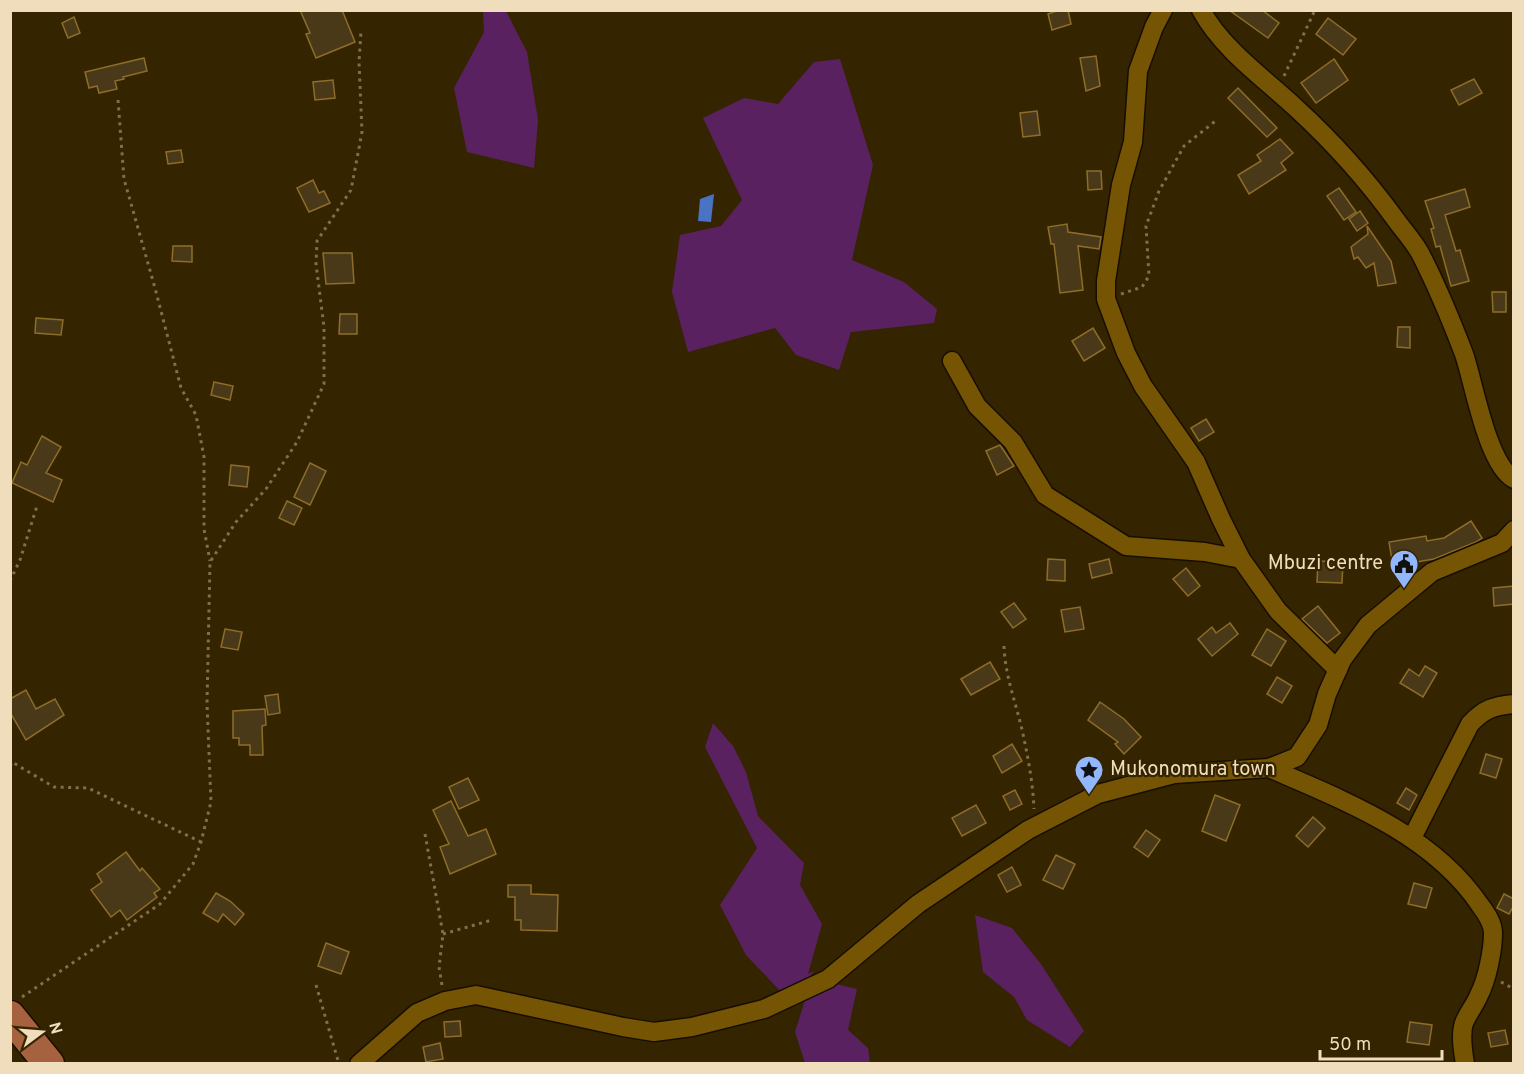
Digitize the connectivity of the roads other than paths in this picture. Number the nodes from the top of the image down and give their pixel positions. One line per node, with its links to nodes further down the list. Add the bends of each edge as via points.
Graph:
1 (1163, 10): 6 (street, via 1138,71 1133,142 1121,185 1106,299 1143,386 1196,462)
2 (1201, 10): 4 (street, via 1227,44 1343,155 1419,251 1465,357 1493,450)
3 (952, 361): 6 (street, via 977,406 1013,442 1045,495 1126,546)
4 (1514, 479)
5 (1514, 530): 7 (street, via 1502,543 1432,572 1368,625)
6 (1241, 559): 7 (street, via 1278,611)
7 (1338, 670): 9 (street, via 1317,725 1297,758)
8 (1514, 704): 10 (street, via 1494,706 1470,724)
9 (1269, 768): 10 (street); 13 (street, via 1174,774 1098,794 1036,826 918,904 828,979 764,1009 654,1032 476,995 446,1001 417,1013)
10 (1412, 838): 14 (street, via 1467,885 1488,916 1493,931 1480,994 1464,1024)
11 (15, 1008): 12 (main road)
12 (49, 1064)
13 (359, 1064)
14 (1465, 1064)

